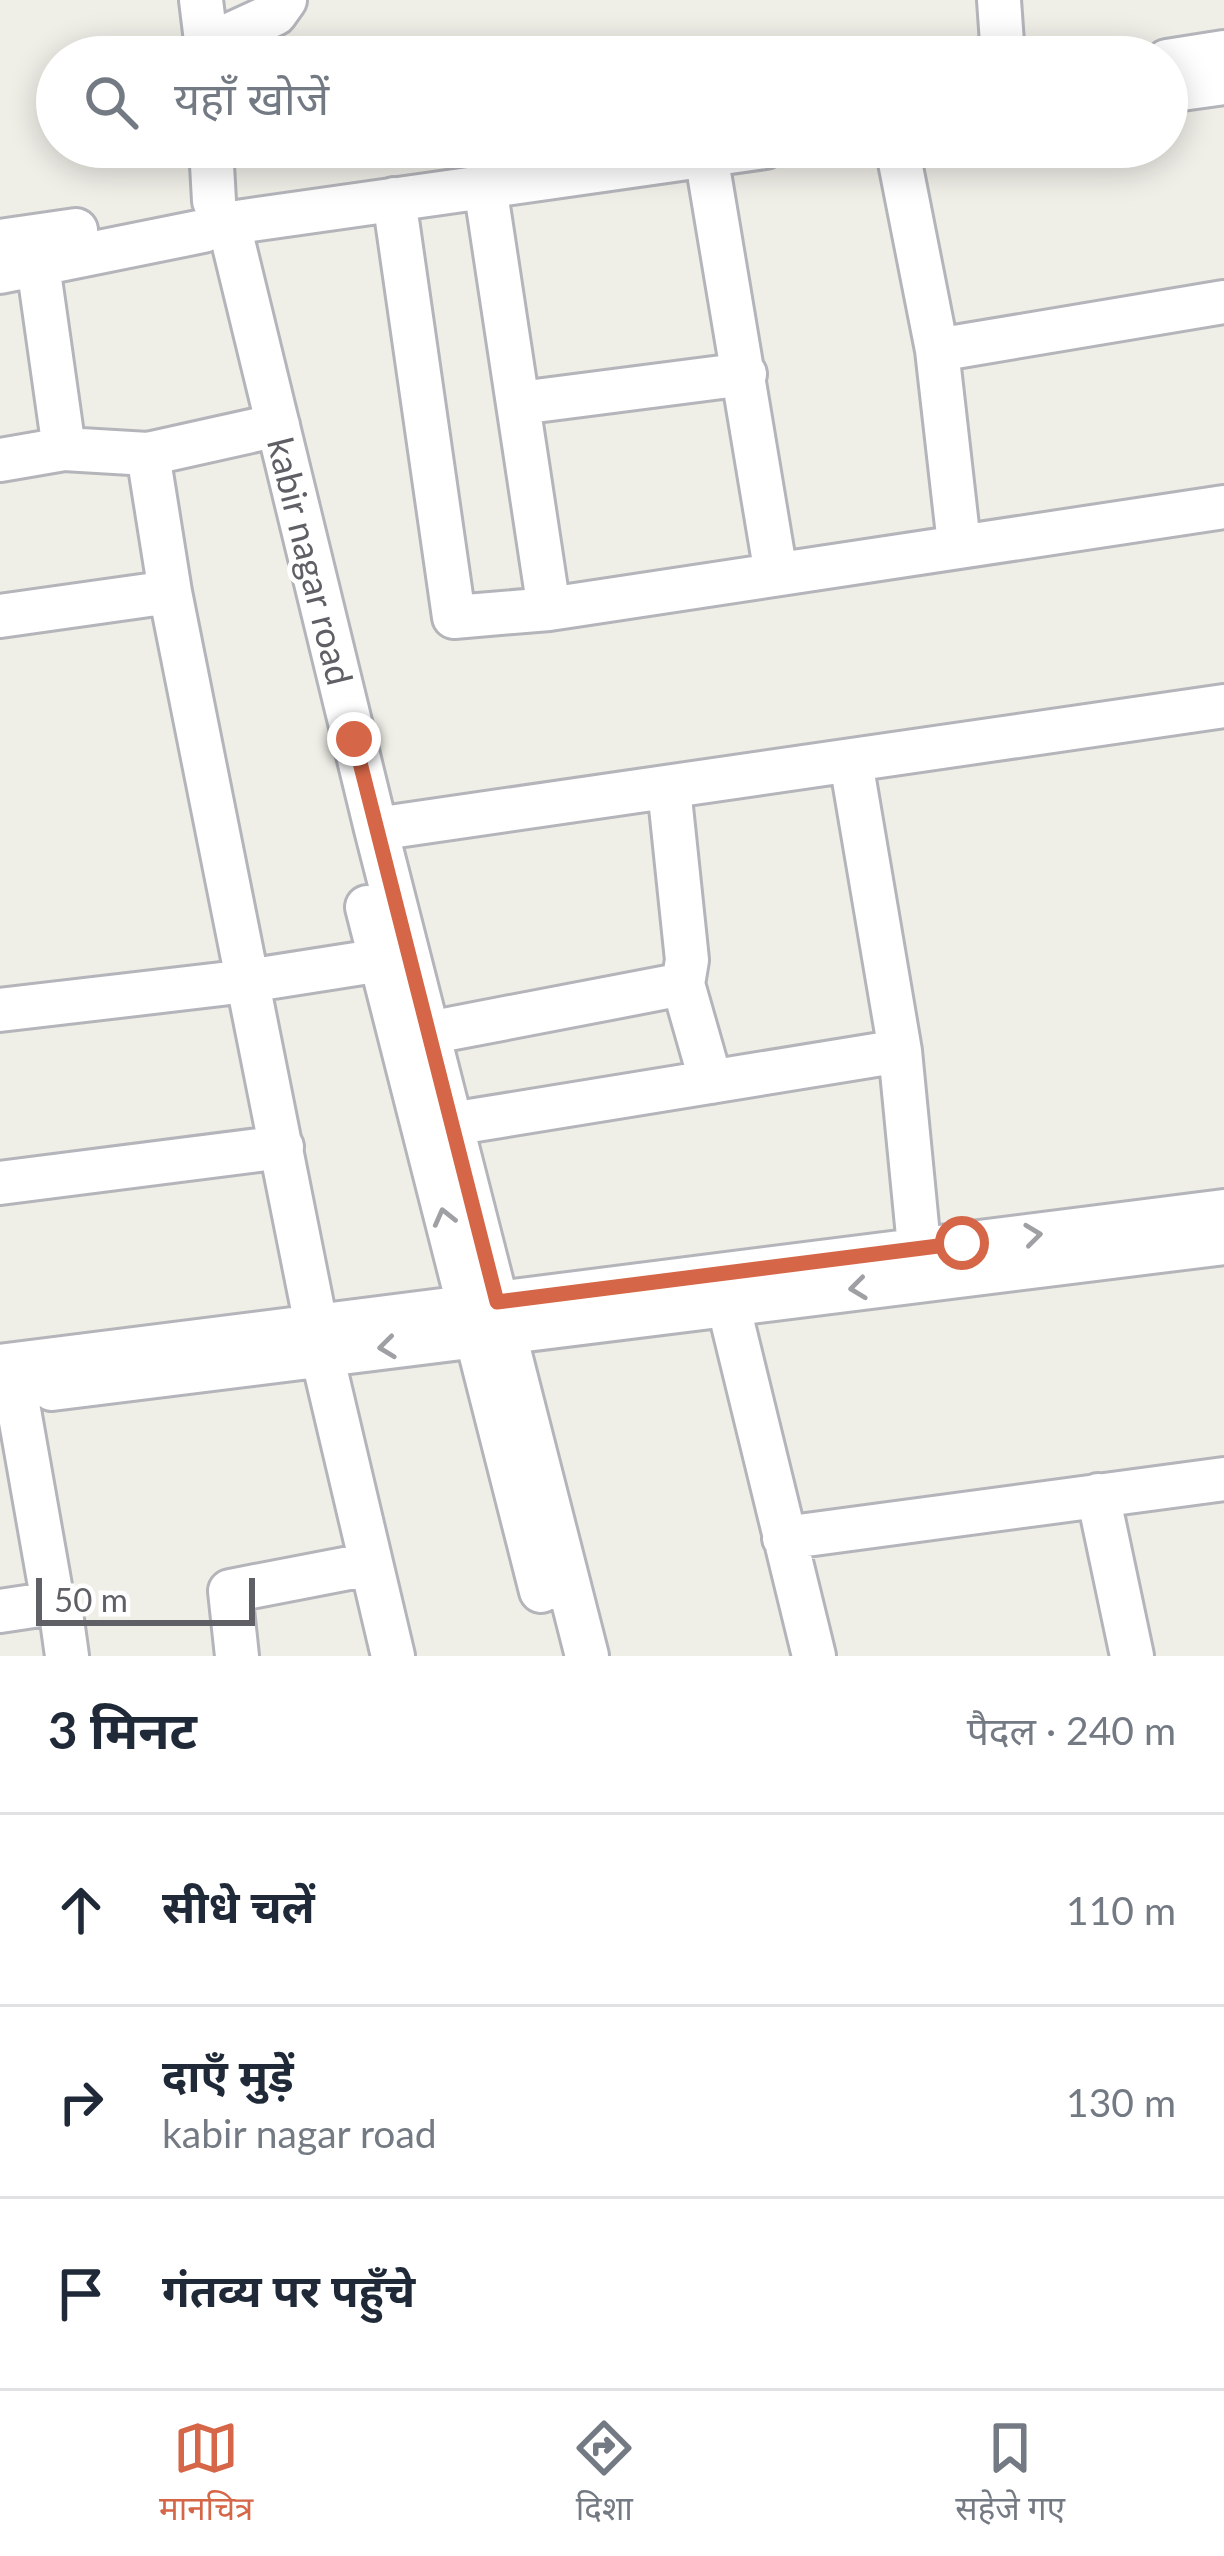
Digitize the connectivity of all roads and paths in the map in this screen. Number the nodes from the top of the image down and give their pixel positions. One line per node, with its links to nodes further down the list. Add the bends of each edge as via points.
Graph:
1 (201, 0): 4 (street)
2 (285, 0): 5 (street)
3 (999, 0): 6 (street)
4 (205, 36)
5 (235, 36)
6 (1002, 36)
7 (1224, 52): 8 (street)
8 (1188, 58)
9 (1224, 82): 10 (street)
10 (1188, 88)
11 (213, 168): 18 (street, kabir nagar road)
12 (513, 168): 18 (street)
13 (613, 168): 16 (street)
14 (708, 168): 23 (street)
15 (901, 168): 22 (street)
16 (485, 186): 17 (street); 24 (street)
17 (394, 199): 18 (street); 33 (street, via 454,617)
18 (219, 221): 19 (street); 20 (street); 25 (street, kabir nagar road)
19 (0, 241)
20 (19, 268): 26 (street)
21 (1224, 302): 22 (street)
22 (937, 350): 30 (street)
23 (745, 374): 24 (street); 31 (street)
24 (520, 403): 33 (street)
25 (267, 427): 27 (street); 38 (street, kabir nagar road); 39 (street)
26 (64, 449): 27 (street); 28 (street)
27 (148, 454): 32 (street)
28 (0, 460)
29 (1224, 508): 30 (street)
30 (959, 544): 31 (street)
31 (776, 574): 33 (street)
32 (170, 592): 34 (street); 40 (street)
33 (549, 608)
34 (0, 616)
35 (1224, 706): 36 (street)
36 (851, 762): 37 (street); 44 (street)
37 (669, 788): 38 (street); 41 (street)
38 (376, 829): 39 (street, kabir nagar road)
39 (394, 958): 40 (street); 43 (street, kabir nagar road); 53 (street, one-way to 39)
40 (247, 981): 42 (street); 47 (street)
41 (683, 985): 43 (street); 45 (street)
42 (0, 1010)
43 (428, 1033): 46 (street, kabir nagar road)
44 (900, 1052): 45 (street); 51 (street)
45 (711, 1082): 46 (street)
46 (451, 1124): 53 (street, kabir nagar road)
47 (282, 1147): 48 (street); 54 (street)
48 (0, 1184)
49 (1224, 1211): 51 (street, one-way to 49)
50 (1224, 1243): 51 (street)
51 (921, 1264): 52 (street, one-way to 52); 53 (street)
52 (728, 1304): 53 (street); 58 (street)
53 (486, 1319): 54 (street); 65 (street); 66 (street, kabir nagar road)
54 (319, 1340): 55 (street); 59 (street)
55 (5, 1385): 60 (street)
56 (1224, 1479): 57 (street)
57 (1098, 1495): 58 (street); 68 (street)
58 (784, 1538): 67 (street)
59 (370, 1564): 63 (street, via 230,1591); 64 (street)
60 (53, 1603): 61 (street); 62 (street)
61 (0, 1611)
62 (67, 1656)
63 (237, 1656)
64 (393, 1656)
65 (557, 1656)
66 (587, 1656)
67 (814, 1656)
68 (1132, 1656)

